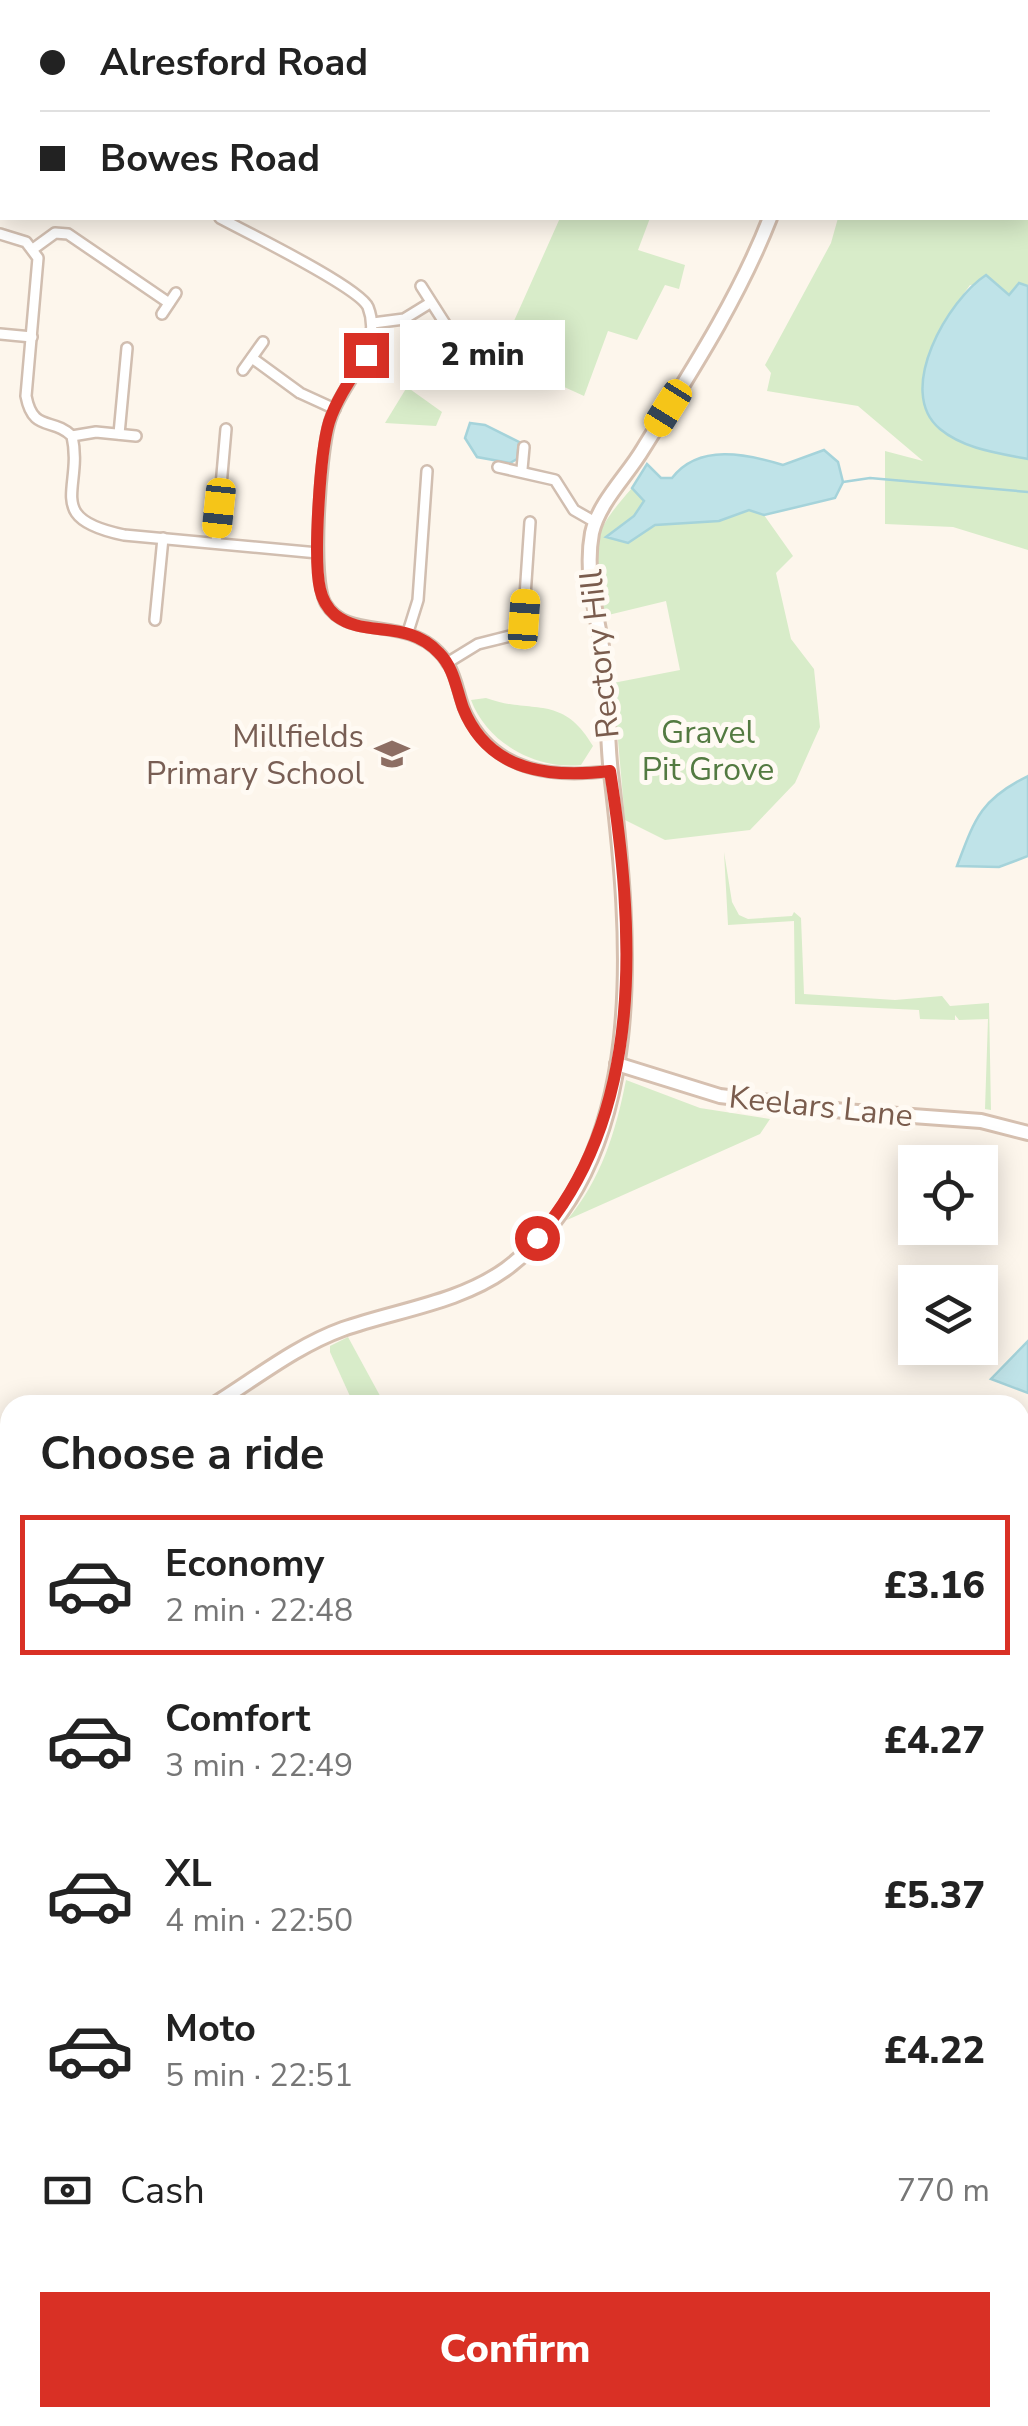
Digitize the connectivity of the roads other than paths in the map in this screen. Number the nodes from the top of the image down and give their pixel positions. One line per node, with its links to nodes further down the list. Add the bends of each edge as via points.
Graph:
1 (224, 220): 10 (street, via 360,295)
2 (766, 220): 29 (street, Rectory Hill, via 743,281)
3 (0, 234): 4 (street)
4 (32, 249): 8 (street, via 55,233 68,234); 12 (street, via 40,264)
5 (421, 286): 7 (street)
6 (176, 293): 8 (street)
7 (430, 302): 10 (street, via 404,319); 13 (street)
8 (169, 303): 9 (street)
9 (162, 314)
10 (372, 323): 20 (street, via 366,355)
11 (0, 334): 12 (street)
12 (32, 338): 23 (street, via 28,409)
13 (452, 341)
14 (264, 342): 16 (street)
15 (127, 348): 18 (street)
16 (252, 358): 17 (street); 20 (street)
17 (243, 370)
18 (124, 380): 19 (street); 22 (street)
19 (137, 382)
20 (335, 409): 33 (street, via 326,442)
21 (223, 433): 32 (street)
22 (119, 434): 23 (street); 24 (street)
23 (72, 436): 31 (street, via 70,499 85,522 97,530)
24 (136, 436)
25 (524, 447): 27 (street)
26 (498, 466): 27 (street)
27 (522, 470): 29 (street, via 554,480 574,510)
28 (439, 478): 35 (street, via 427,474 418,600)
29 (595, 522): 37 (street, Rectory Hill, via 590,592 606,674)
30 (515, 533): 36 (street, via 530,528 523,626)
31 (163, 538): 32 (street); 34 (street)
32 (216, 543): 33 (street)
33 (318, 553): 35 (street, via 320,590 337,617)
34 (159, 614)
35 (408, 632): 36 (street)
36 (448, 662): 37 (street, via 471,722 512,762 564,776)
37 (610, 771): 38 (street, Rectory Hill, via 625,920)
38 (618, 1064): 39 (street, Keelars Lane, via 720,1096 980,1120); 40 (street, Rectory Hill, via 586,1169 513,1262 458,1294 321,1338)
39 (1028, 1134)
40 (229, 1395)

